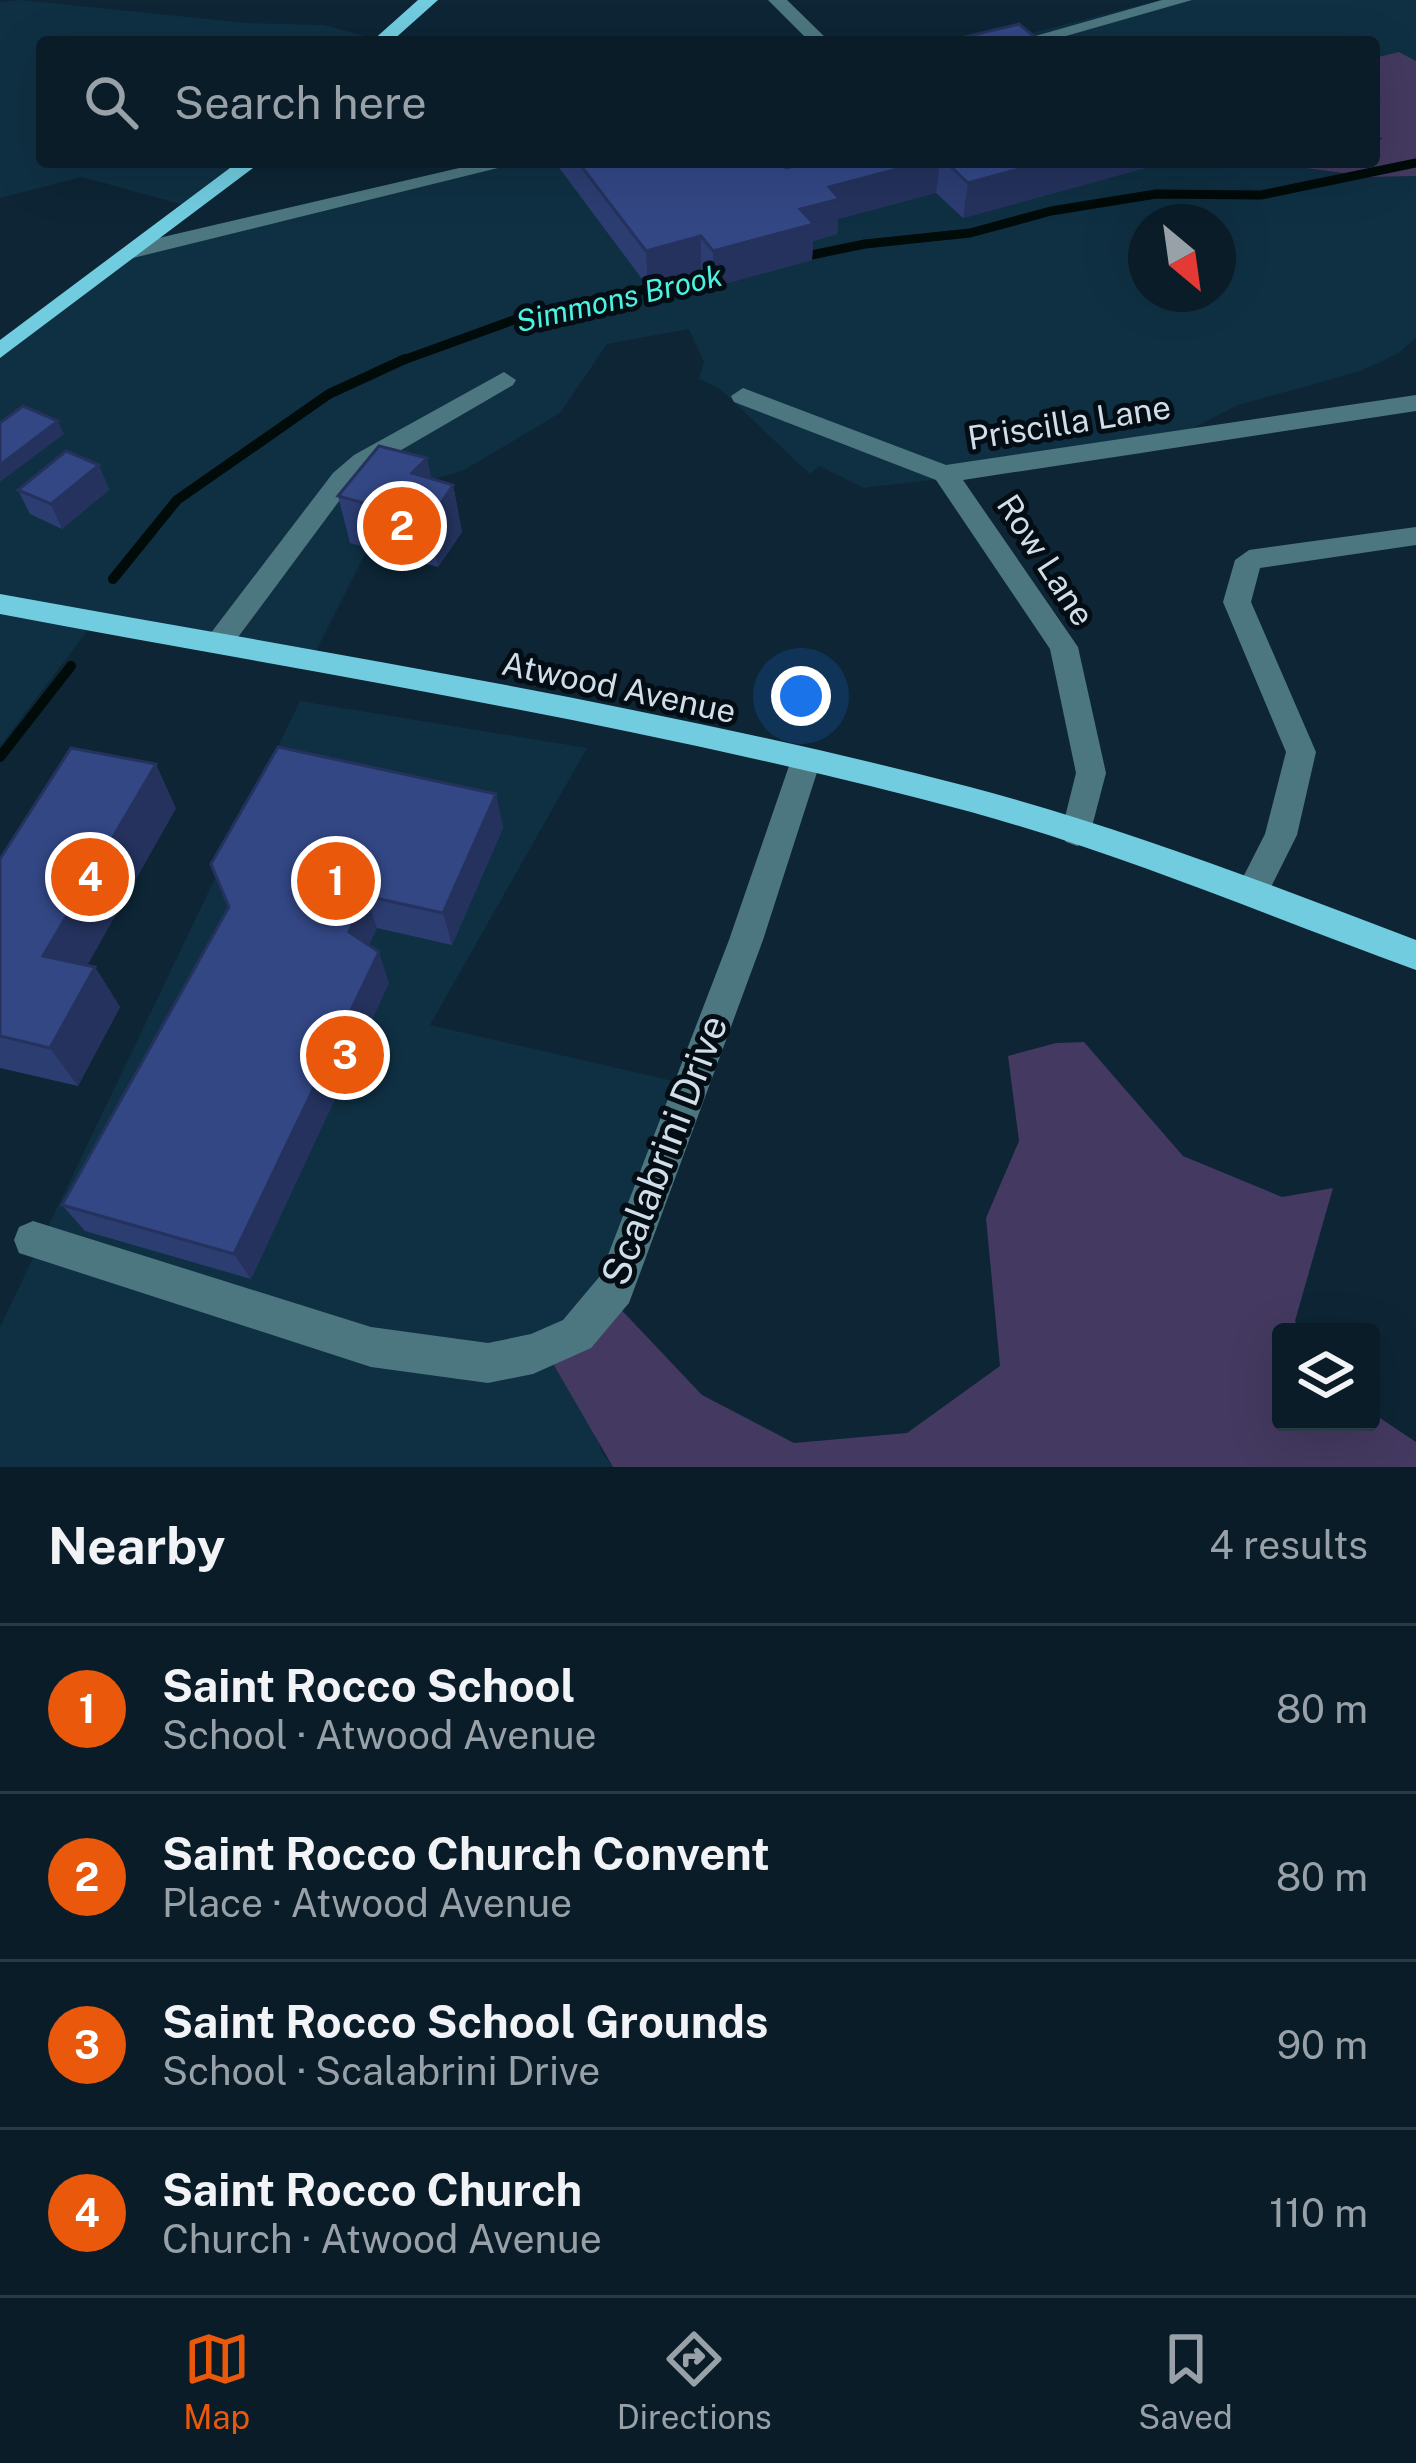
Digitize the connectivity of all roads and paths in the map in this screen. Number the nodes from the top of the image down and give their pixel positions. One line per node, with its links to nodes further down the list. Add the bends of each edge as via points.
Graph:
1 (429, 0): 4 (main road)
2 (777, 0): 5 (street)
3 (1183, 0): 6 (street)
4 (387, 36)
5 (814, 36)
6 (1046, 36)
7 (242, 168): 9 (main road)
8 (486, 168): 9 (street)
9 (133, 251): 10 (main road)
10 (0, 351)
11 (504, 380): 17 (street, via 342,478)
12 (743, 396): 14 (street, Priscilla Lane)
13 (1416, 403): 14 (street, Priscilla Lane)
14 (945, 474): 19 (street, Row Lane, via 1064,647 1091,773)
15 (1416, 536): 20 (street, via 1249,560 1237,602 1301,752 1281,835)
16 (0, 604): 17 (main road, Atwood Avenue)
17 (218, 645): 18 (main road, Atwood Avenue)
18 (805, 764): 19 (main road, Atwood Avenue, via 910,784); 22 (street, Scalabrini Drive, via 615,1289 577,1334 488,1363 371,1347)
19 (1077, 832): 20 (main road, Atwood Avenue)
20 (1252, 891): 21 (main road, Atwood Avenue)
21 (1416, 955)
22 (33, 1240)

